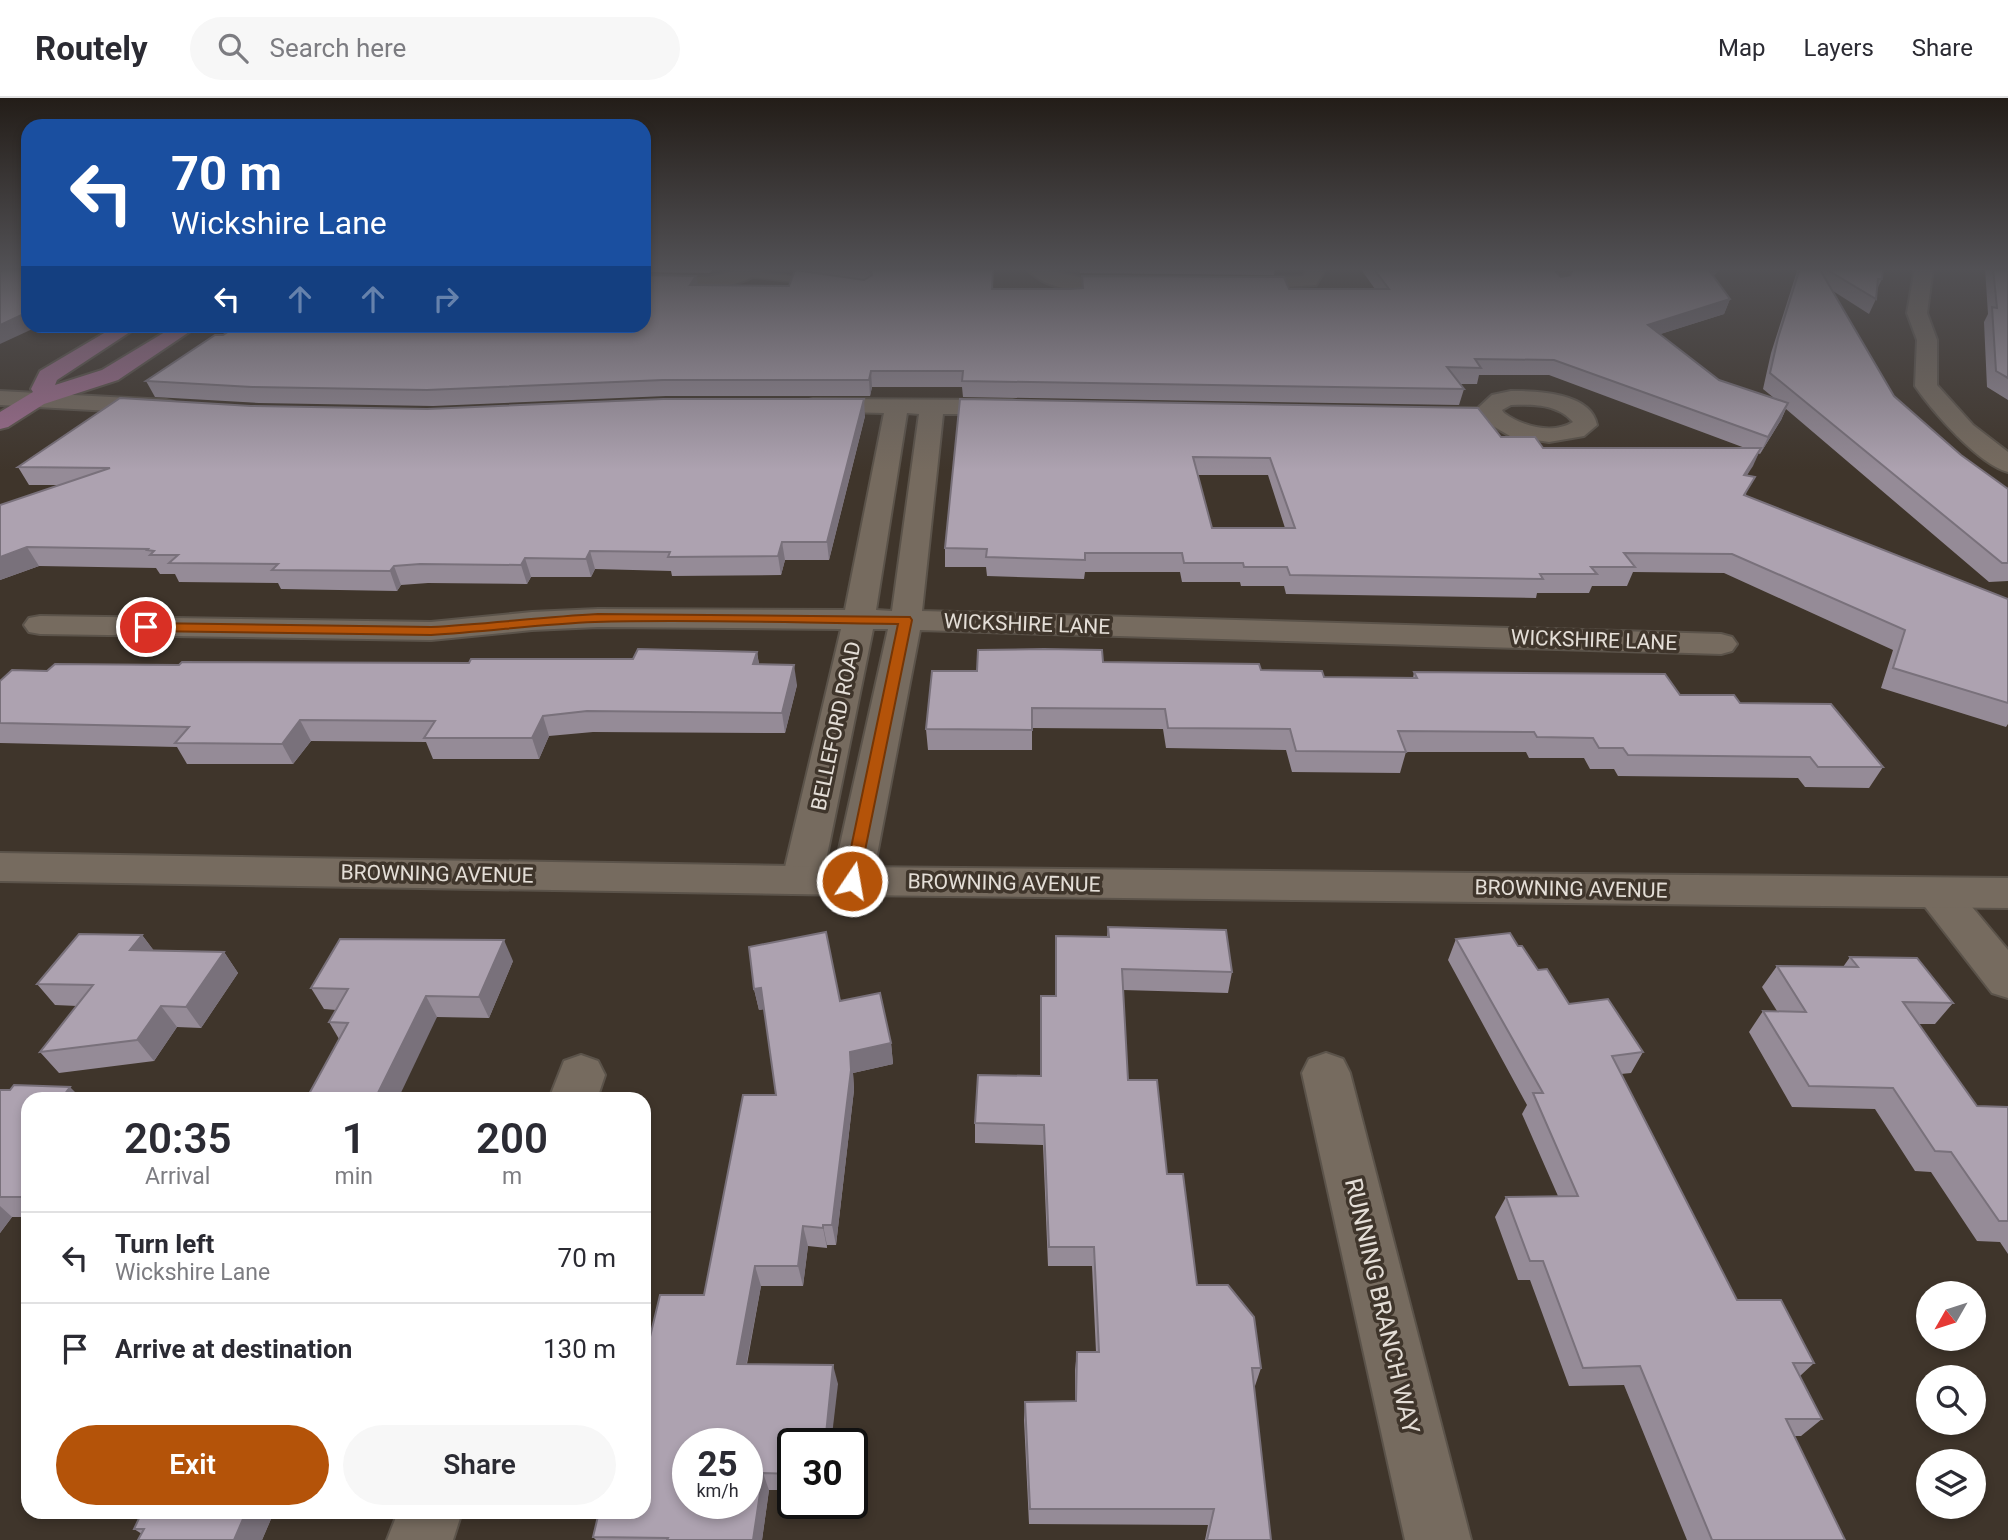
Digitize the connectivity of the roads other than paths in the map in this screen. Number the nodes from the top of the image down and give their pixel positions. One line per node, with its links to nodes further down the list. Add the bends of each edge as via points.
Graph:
1 (114, 335): 5 (main road, via 48,376)
2 (173, 335): 5 (main road, via 110,375)
3 (1925, 335): 14 (street, via 1926,386)
4 (0, 398): 5 (street)
5 (36, 399): 10 (street); 13 (main road)
6 (788, 406): 7 (street)
7 (897, 406): 8 (street); 17 (street, BELLEFORD ROAD)
8 (932, 406): 9 (street); 18 (street)
9 (1029, 408)
10 (191, 409)
11 (1410, 414): 12 (street)
12 (1491, 415)
13 (0, 422)
14 (1964, 430): 15 (street); 16 (street)
15 (2008, 435)
16 (2008, 464)
17 (859, 620): 18 (street, WICKSHIRE LANE); 19 (street, WICKSHIRE LANE, via 598,618 431,631); 22 (street, BELLEFORD ROAD)
18 (906, 620): 20 (street, WICKSHIRE LANE); 23 (street)
19 (40, 625)
20 (1720, 644)
21 (0, 867): 22 (street, BROWNING AVENUE)
22 (802, 880): 23 (street, BROWNING AVENUE)
23 (852, 881): 24 (street, BROWNING AVENUE)
24 (1937, 893): 25 (street, BROWNING AVENUE); 26 (street)
25 (2008, 894)
26 (2008, 981)
27 (1326, 1073): 30 (street, RUNNING BRANCH WAY)
28 (428, 1519): 29 (street)
29 (420, 1540)
30 (1438, 1540)

